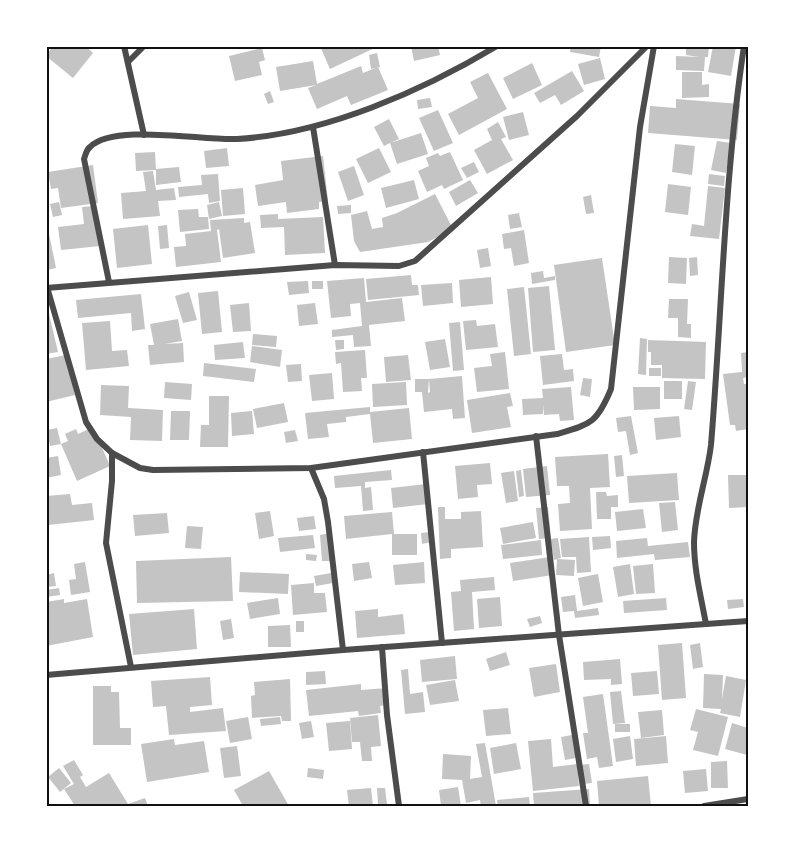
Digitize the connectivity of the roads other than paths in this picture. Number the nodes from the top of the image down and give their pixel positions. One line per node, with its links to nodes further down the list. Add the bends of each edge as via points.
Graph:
1 (124, 46): 7 (street)
2 (144, 46): 7 (street)
3 (497, 46): 8 (street, via 396,97)
4 (647, 46): 10 (street, via 577,116 421,257 399,266)
5 (654, 46): 13 (street, via 640,127 611,389 603,409 592,422 557,434)
6 (744, 46): 18 (street, via 727,203 711,445 694,540)
7 (128, 62): 9 (street)
8 (313, 127): 9 (street, via 237,139); 10 (street)
9 (144, 135): 11 (street, via 99,140 88,148 84,159)
10 (336, 265): 11 (street)
11 (109, 282): 12 (street)
12 (47, 288): 15 (street, via 86,422)
13 (536, 436): 14 (street); 19 (street)
14 (423, 452): 16 (street); 20 (street)
15 (112, 453): 16 (street, via 140,468 153,470); 23 (street, via 106,543)
16 (311, 468): 22 (street, via 324,499)
17 (748, 621): 18 (street)
18 (706, 624): 19 (street)
19 (559, 635): 20 (street); 27 (street)
20 (442, 643): 21 (street)
21 (382, 647): 22 (street); 26 (street)
22 (343, 650): 23 (street)
23 (131, 667): 24 (street)
24 (46, 675)
25 (748, 799): 28 (street)
26 (399, 807)
27 (586, 807)
28 (704, 807)

